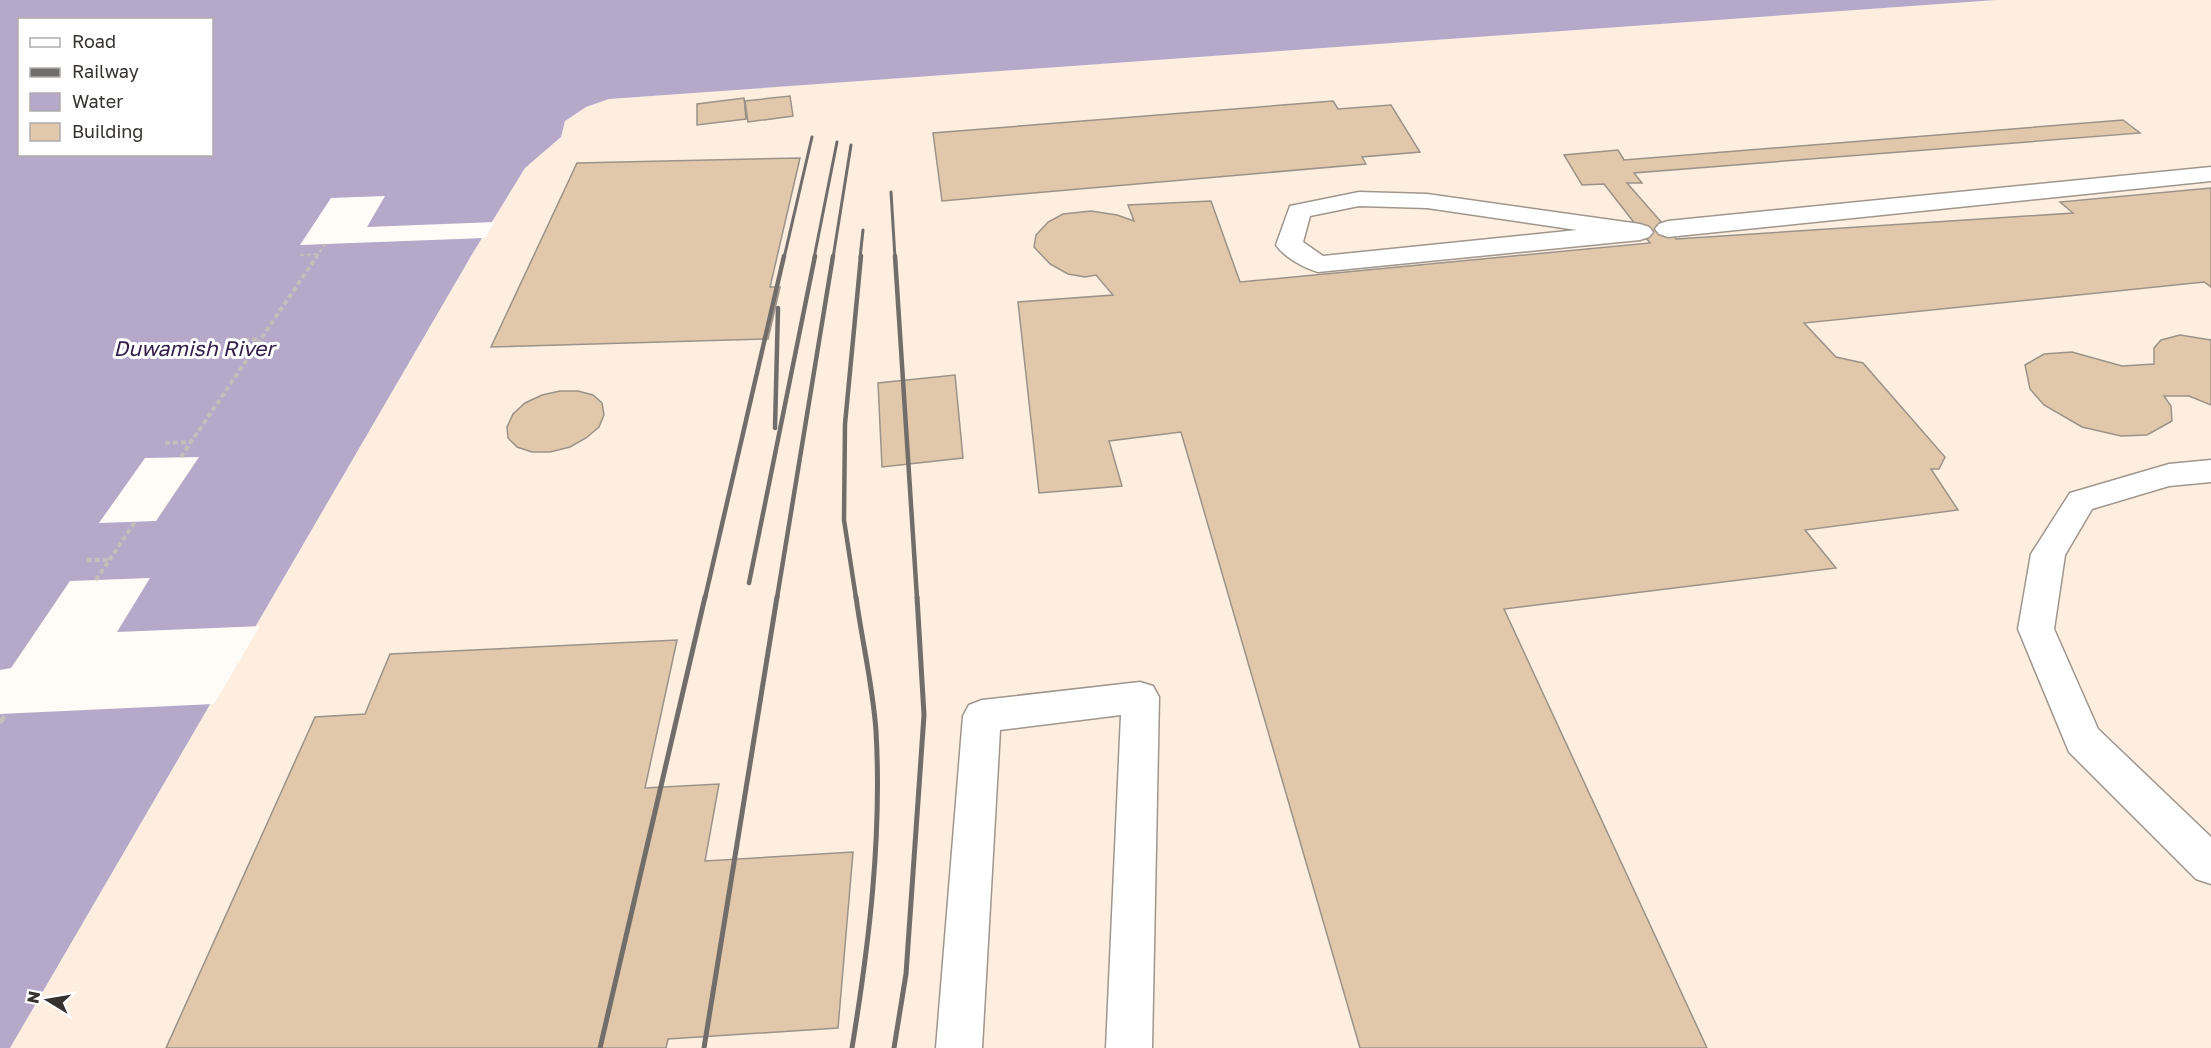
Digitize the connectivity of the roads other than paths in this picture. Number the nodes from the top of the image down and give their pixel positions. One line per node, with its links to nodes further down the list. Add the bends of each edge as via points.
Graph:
1 (2211, 174): 2 (lane)
2 (1668, 229)
3 (1640, 232): 3 (lane, via 1318,264 1289,245 1299,211 1359,199 1427,201)
4 (2211, 471): 5 (lane, via 2169,475 2081,501 2048,554 2036,629 2083,740)
5 (2211, 865)
6 (959, 1048): 7 (lane, via 982,716 1140,697)
7 (1129, 1048)

